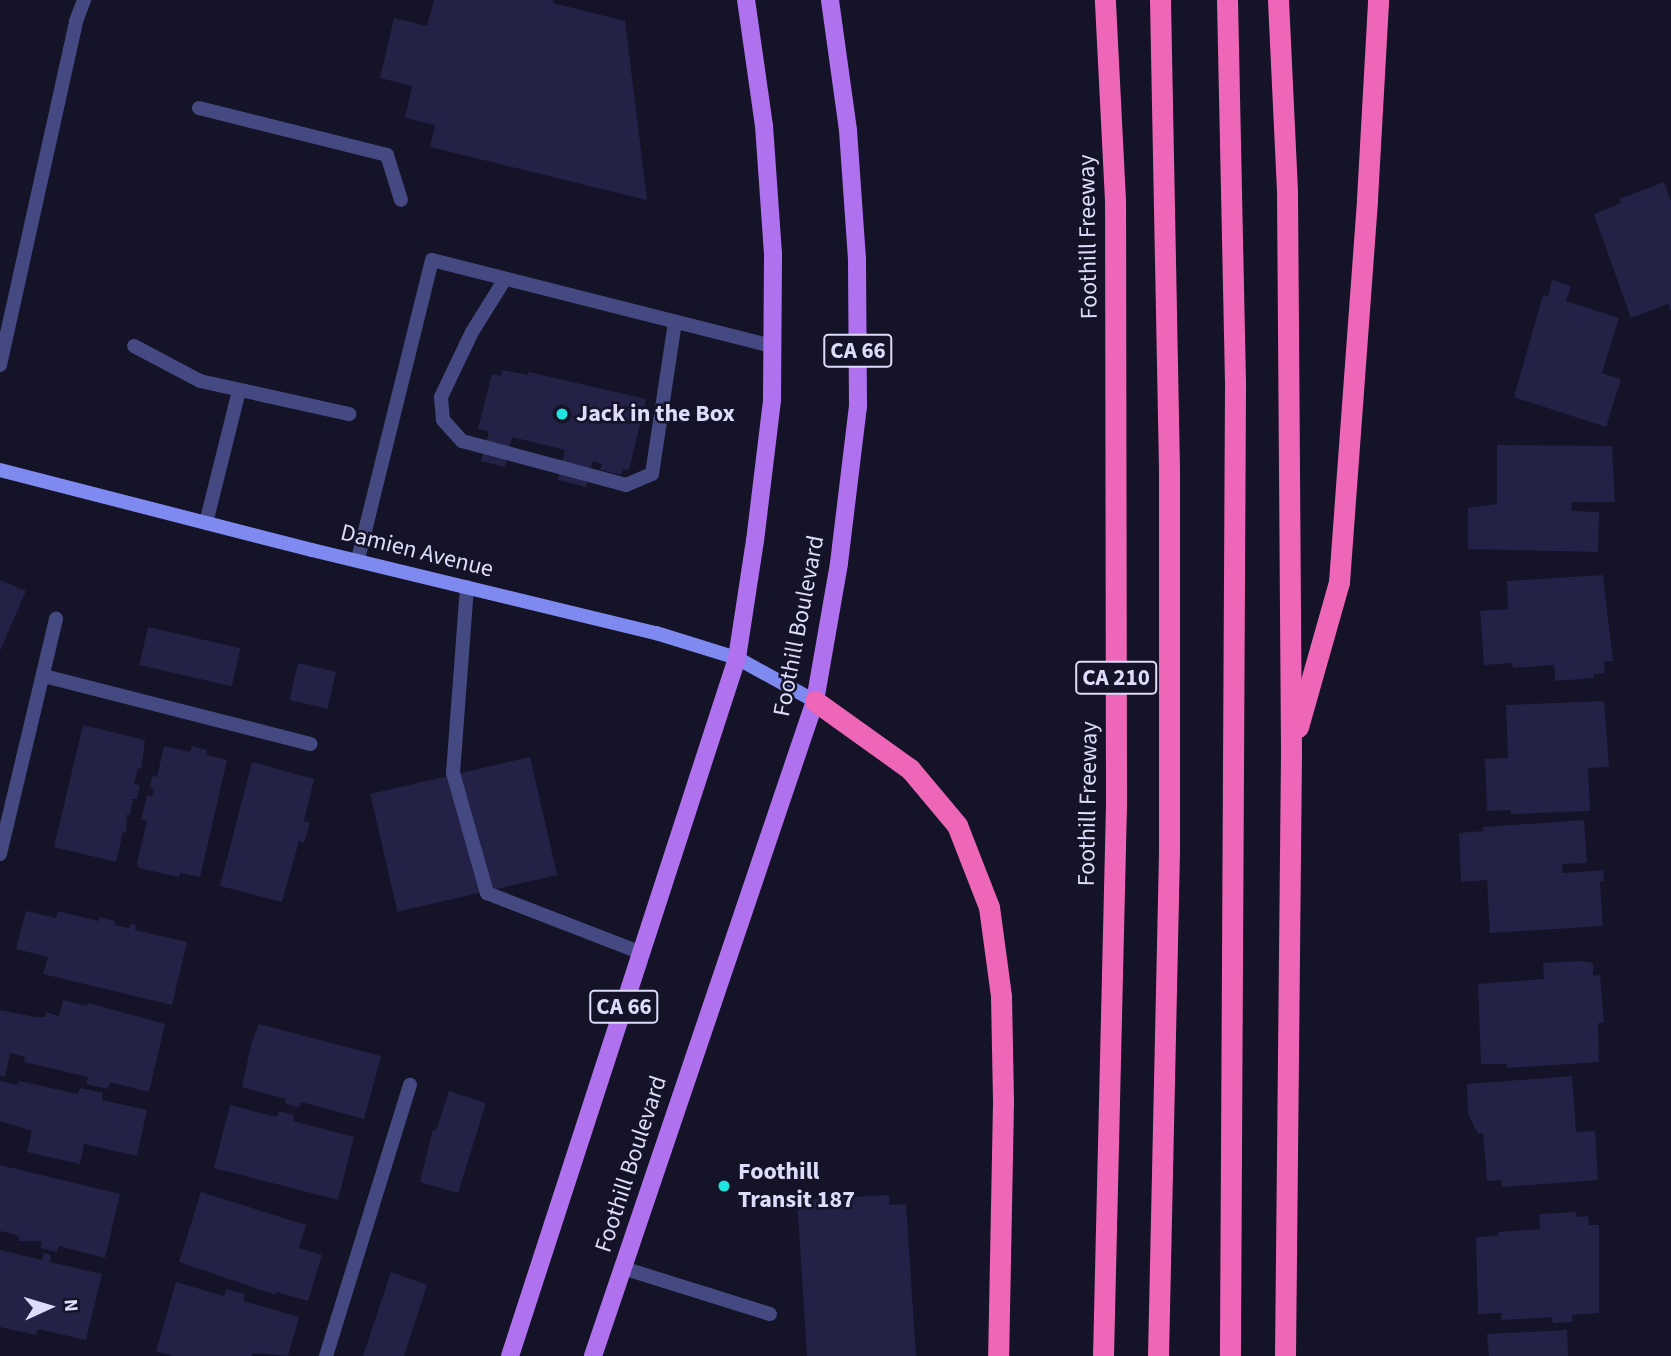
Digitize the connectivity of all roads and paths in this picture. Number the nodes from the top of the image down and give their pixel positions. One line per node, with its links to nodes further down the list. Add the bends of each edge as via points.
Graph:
1 (84, 0): 15 (street)
2 (746, 0): 14 (main road, CA 66, via 765,139 773,254)
3 (830, 0): 25 (main road, Foothill Boulevard / CA 66, via 848,130 858,259 858,407 839,563)
4 (1105, 0): 37 (highway, Foothill Freeway / CA 210, via 1115,200 1116,804)
5 (1160, 0): 38 (highway, via 1169,469 1169,850)
6 (1227, 0): 39 (highway, via 1234,387)
7 (1278, 0): 27 (highway, via 1287,191)
8 (1378, 0): 27 (highway, via 1339,582)
9 (199, 108): 10 (street, via 387,155)
10 (401, 200)
11 (505, 279): 12 (street); 12 (street, via 472,332 441,397 443,420 462,441 626,485 652,474); 20 (street, via 432,261)
12 (675, 322): 14 (street)
13 (134, 346): 16 (street, via 200,381)
14 (772, 346): 23 (main road, CA 66, via 772,400)
15 (0, 365)
16 (239, 391): 17 (street); 19 (street)
17 (349, 414)
18 (0, 470): 19 (main road, Damien Avenue)
19 (206, 523): 20 (main road, Damien Avenue)
20 (358, 559): 21 (main road, Damien Avenue)
21 (467, 587): 23 (main road, Damien Avenue, via 656,633); 29 (street, via 453,773 487,893)
22 (56, 619): 24 (street)
23 (737, 659): 25 (main road, Damien Avenue); 29 (main road, CA 66)
24 (44, 676): 26 (street); 28 (street)
25 (815, 701): 31 (main road, Foothill Boulevard / CA 66); 36 (highway, via 918,778 957,825 989,907 1001,996 1003,1091)
26 (310, 744)
27 (1291, 753): 40 (highway)
28 (0, 854)
29 (642, 953): 34 (main road, CA 66)
30 (410, 1085): 33 (street)
31 (622, 1268): 32 (street); 35 (main road, Foothill Boulevard / CA 66)
32 (770, 1314)
33 (327, 1356)
34 (510, 1356)
35 (593, 1356)
36 (998, 1356)
37 (1103, 1356)
38 (1158, 1356)
39 (1230, 1356)
40 (1285, 1356)

